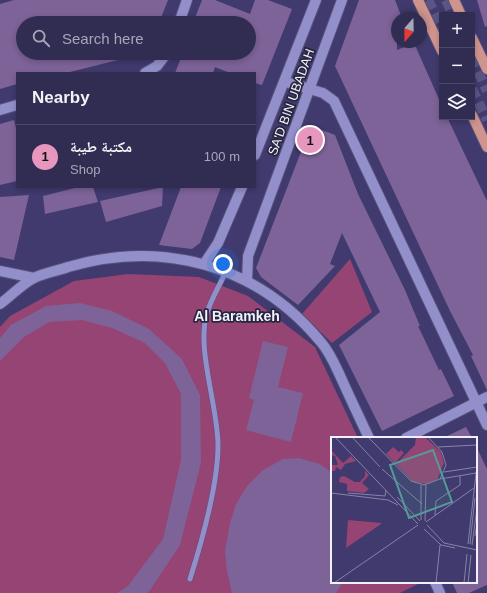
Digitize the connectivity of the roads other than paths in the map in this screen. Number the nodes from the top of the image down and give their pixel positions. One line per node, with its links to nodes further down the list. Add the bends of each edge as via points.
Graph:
1 (187, 0): 7 (main road)
2 (316, 0): 13 (main road, SA'D BIN UBADAH)
3 (342, 0): 14 (main road, SA'D BIN UBADAH)
4 (418, 0): 9 (main road)
5 (454, 0): 6 (main road)
6 (460, 12)
7 (181, 16)
8 (475, 44): 11 (main road)
9 (441, 48)
10 (162, 60): 12 (main road)
11 (487, 69)
12 (147, 72)
13 (286, 82): 14 (main road); 19 (main road, SA'D BIN UBADAH)
14 (310, 90): 25 (main road, SA'D BIN UBADAH, via 248,256); 28 (main road, via 323,93 334,101)
15 (16, 105): 16 (main road)
16 (0, 110)
17 (475, 120): 18 (main road)
18 (487, 146)
19 (256, 153)
20 (242, 188): 21 (main road, via 218,243)
21 (204, 264): 23 (main road); 24 (main road, via 167,256 128,255 91,260)
22 (0, 271): 24 (main road)
23 (226, 271): 25 (main road); 32 (lane, via 207,313 204,337 218,443 217,467)
24 (34, 278): 26 (main road)
25 (248, 281): 30 (main road, via 296,315 321,342 334,363)
26 (0, 304)
27 (487, 397): 28 (main road)
28 (476, 402): 29 (main road); 31 (main road)
29 (487, 425)
30 (369, 437)
31 (408, 437)
32 (190, 579)

